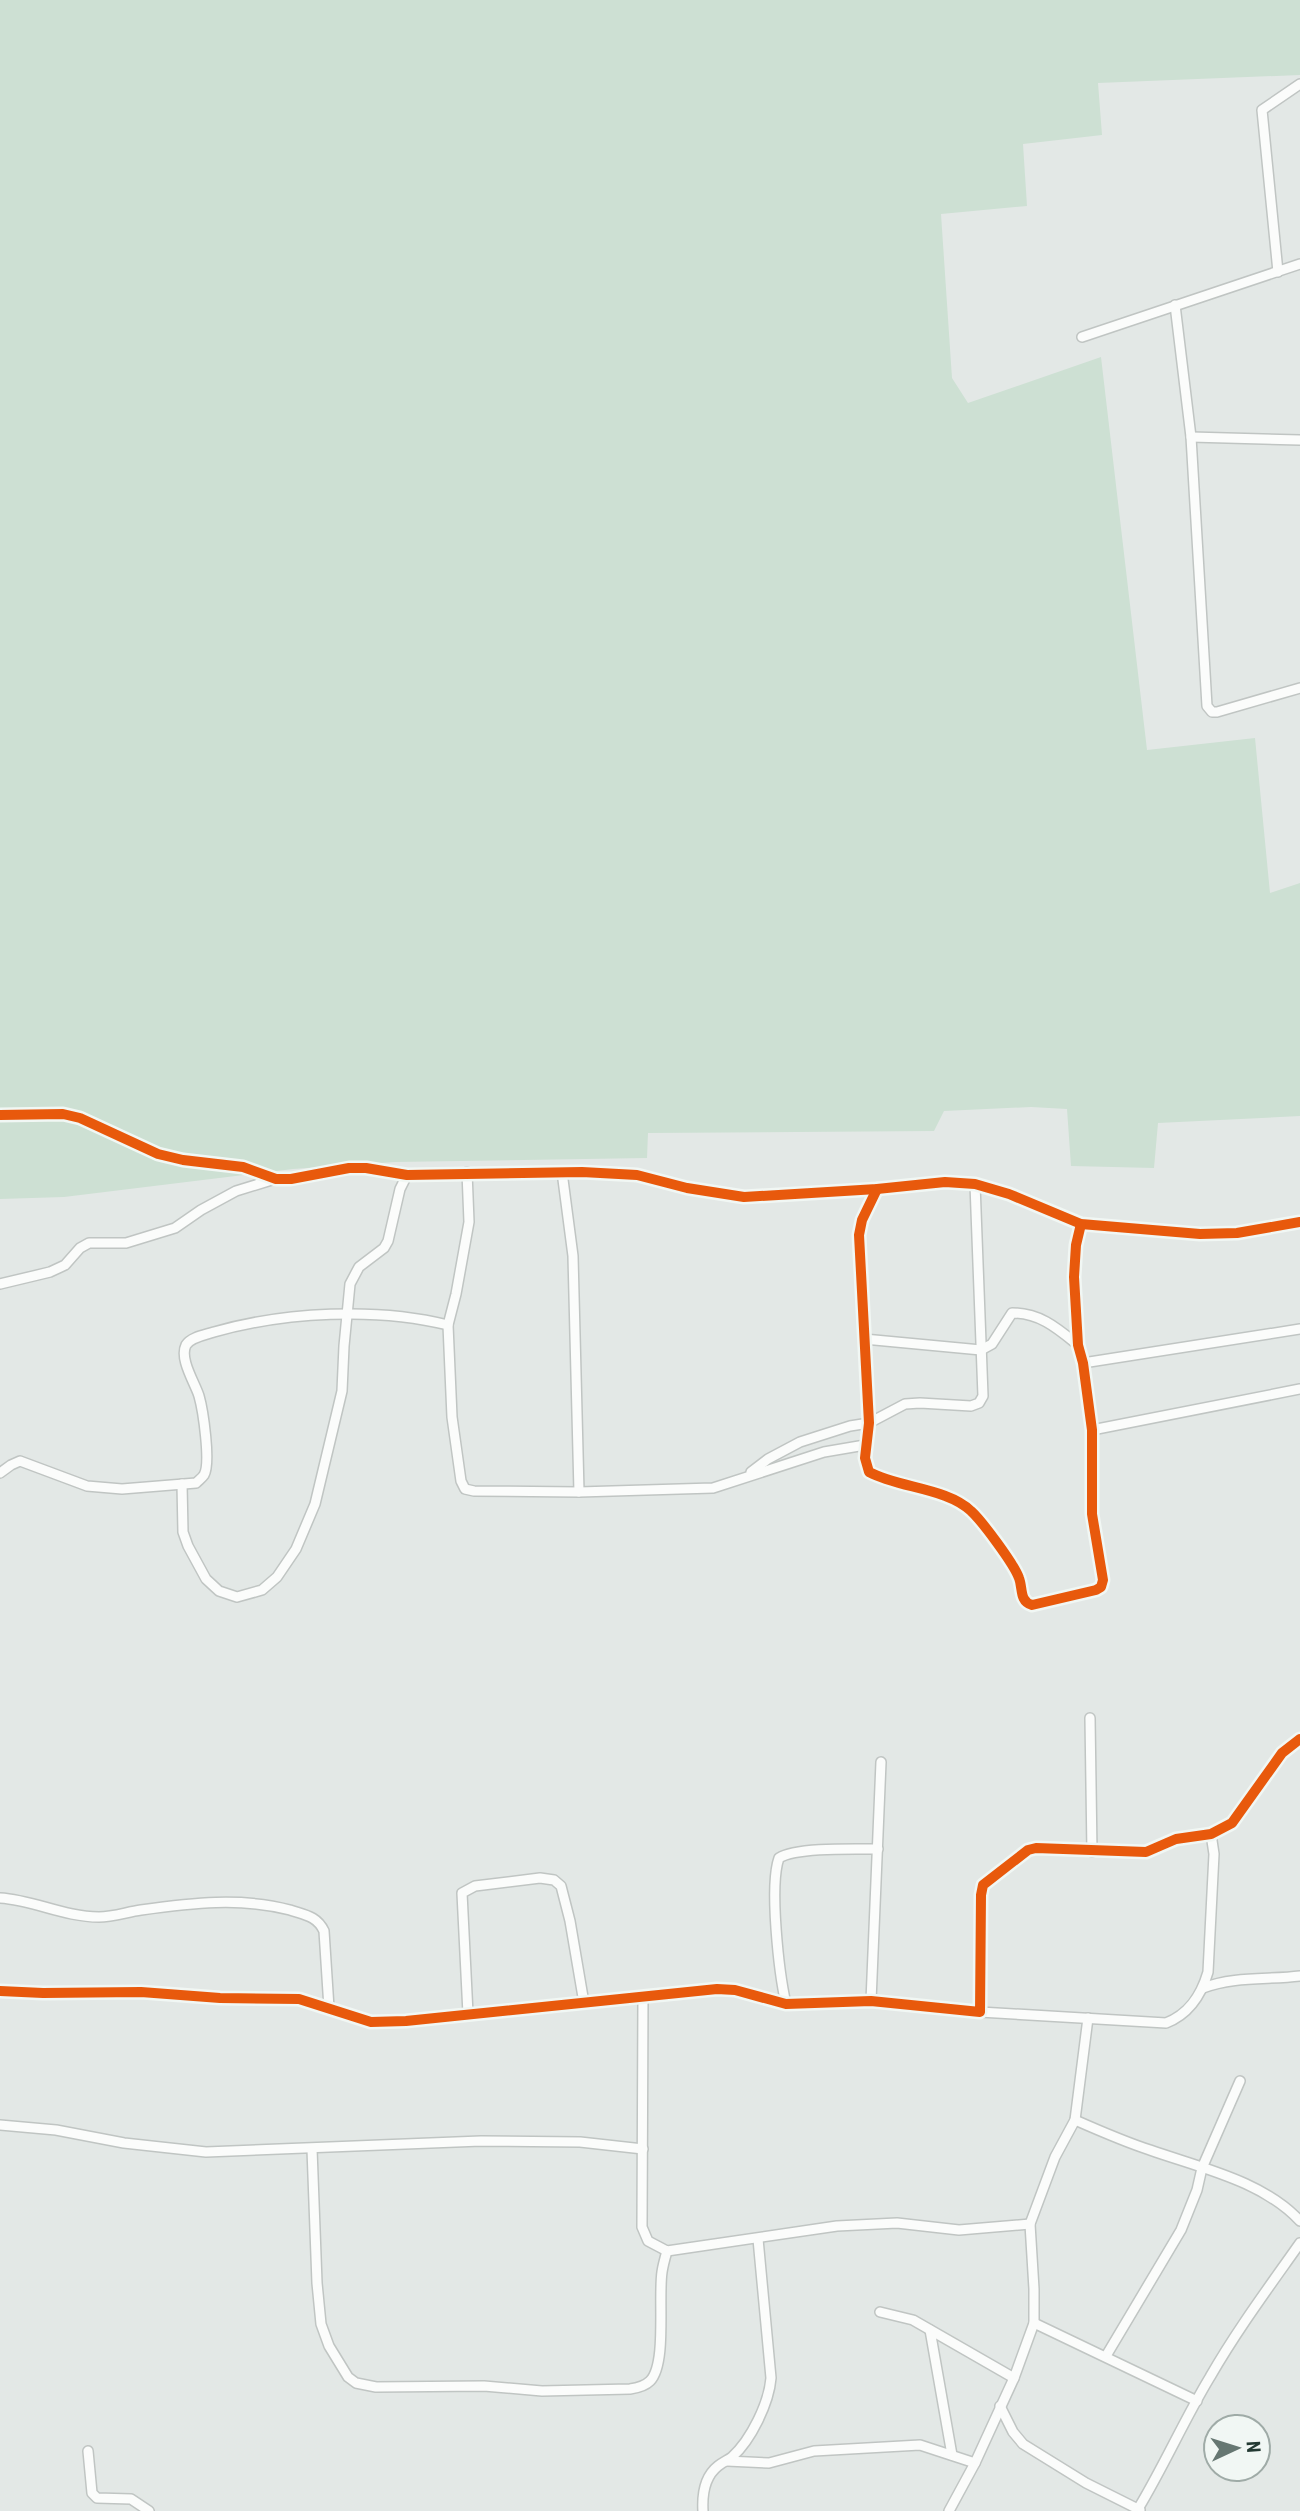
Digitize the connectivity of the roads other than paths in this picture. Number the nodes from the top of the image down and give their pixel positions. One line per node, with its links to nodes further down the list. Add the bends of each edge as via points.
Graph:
1 (1300, 84): 3 (street, via 1262,110)
2 (1300, 264): 3 (street)
3 (1278, 272): 4 (street)
4 (1175, 305): 5 (street); 6 (street)
5 (1082, 337)
6 (1191, 437): 7 (street); 8 (street, via 1207,706 1217,712)
7 (1300, 440)
8 (1300, 688)
9 (0, 1115): 13 (street, via 64,1114 158,1154 243,1167)
10 (467, 1172): 11 (street); 12 (street); 20 (street, via 469,1223)
11 (562, 1172): 15 (street, via 637,1175 744,1197); 33 (street, via 573,1256)
12 (407, 1175): 13 (street, via 349,1168); 19 (street, via 388,1241 359,1267 350,1284)
13 (276, 1178): 18 (street, via 236,1191 175,1228 127,1243 89,1243 50,1272)
14 (975, 1184): 15 (street, via 945,1182); 17 (street); 24 (street)
15 (877, 1189): 22 (street, via 859,1235)
16 (1300, 1222): 17 (street, via 1200,1234)
17 (1081, 1224): 23 (street, via 1074,1278)
18 (0, 1284)
19 (348, 1315): 20 (street, via 406,1317); 32 (street, via 299,1316 224,1329 187,1343 184,1351 199,1396 207,1462 205,1475 196,1483); 32 (street, via 342,1391 315,1504 296,1549 277,1577 262,1590 237,1597 219,1591 206,1579 183,1532)
20 (448, 1325): 33 (street, via 452,1417 465,1489)
21 (1300, 1329): 25 (street)
22 (864, 1339): 24 (street); 27 (street)
23 (1078, 1345): 24 (street, via 1048,1321 1012,1313 992,1344); 25 (street)
24 (981, 1350): 27 (street, via 983,1396 979,1403 905,1404)
25 (1083, 1363): 28 (street)
26 (1300, 1389): 28 (street)
27 (869, 1423): 29 (street); 31 (street, via 800,1442)
28 (1092, 1430): 29 (street, via 1092,1514 1101,1587 1032,1605 1023,1597 1019,1578 971,1511 956,1500 869,1472)
29 (865, 1445): 31 (street, via 824,1452)
30 (0, 1473): 32 (street, via 20,1461 87,1486 122,1489)
31 (744, 1478): 33 (street, via 713,1488)
32 (182, 1484)
33 (579, 1492)
34 (1090, 1718): 39 (street)
35 (1300, 1739): 37 (street, via 1282,1754 1232,1823)
36 (881, 1762): 38 (street)
37 (1211, 1834): 39 (street, via 1175,1839 1146,1852); 42 (street, via 1208,1972)
38 (878, 1849): 45 (street); 47 (street, via 816,1851 779,1858 775,1881 778,1951)
39 (1092, 1852): 49 (street, via 1028,1850 984,1885 979,1906)
40 (0, 1898): 48 (street, via 62,1913 103,1917 234,1901 308,1915 324,1931)
41 (1300, 1976): 42 (street, via 1223,1981)
42 (1203, 1988): 51 (street, via 1181,2017 1166,2024)
43 (0, 1990): 48 (street, via 299,1999)
44 (643, 1996): 46 (street); 47 (street, via 734,1990); 56 (street)
45 (871, 2001): 47 (street); 49 (street)
46 (584, 2003): 50 (street); 50 (street, via 561,1886 540,1878 475,1886 462,1893)
47 (786, 2004)
48 (329, 2008): 50 (street, via 371,2022)
49 (980, 2012): 51 (street)
50 (468, 2014)
51 (1088, 2018): 53 (street)
52 (1240, 2081): 57 (street)
53 (1075, 2120): 57 (street); 59 (street, via 1055,2157)
54 (0, 2125): 55 (street, via 206,2152)
55 (312, 2149): 56 (street, via 481,2141 580,2142); 62 (street, via 321,2324 335,2356 356,2383 541,2391 641,2387 650,2381 660,2354 662,2272)
56 (643, 2149): 62 (street, via 644,2236)
57 (1202, 2168): 58 (street, via 1282,2204); 66 (street, via 1181,2230)
58 (1300, 2221)
59 (1030, 2224): 60 (street, via 959,2230 897,2223 849,2225); 64 (street)
60 (758, 2239): 62 (street); 72 (street, via 770,2389 756,2426)
61 (1300, 2243): 68 (street)
62 (667, 2251)
63 (880, 2312): 65 (street, via 913,2320)
64 (1034, 2323): 66 (street); 67 (street)
65 (930, 2330): 67 (street); 71 (street)
66 (1106, 2356): 68 (street)
67 (1014, 2378): 69 (street)
68 (1197, 2401): 74 (street)
69 (1000, 2406): 73 (street); 74 (street, via 1023,2444)
70 (88, 2451): 75 (street, via 92,2493 97,2498 131,2500)
71 (952, 2455): 72 (street, via 920,2445 814,2451 769,2463); 73 (street)
72 (725, 2461): 76 (street, via 707,2480)
73 (975, 2463): 77 (street)
74 (1140, 2510)
75 (149, 2511)
76 (703, 2511)
77 (949, 2511)

